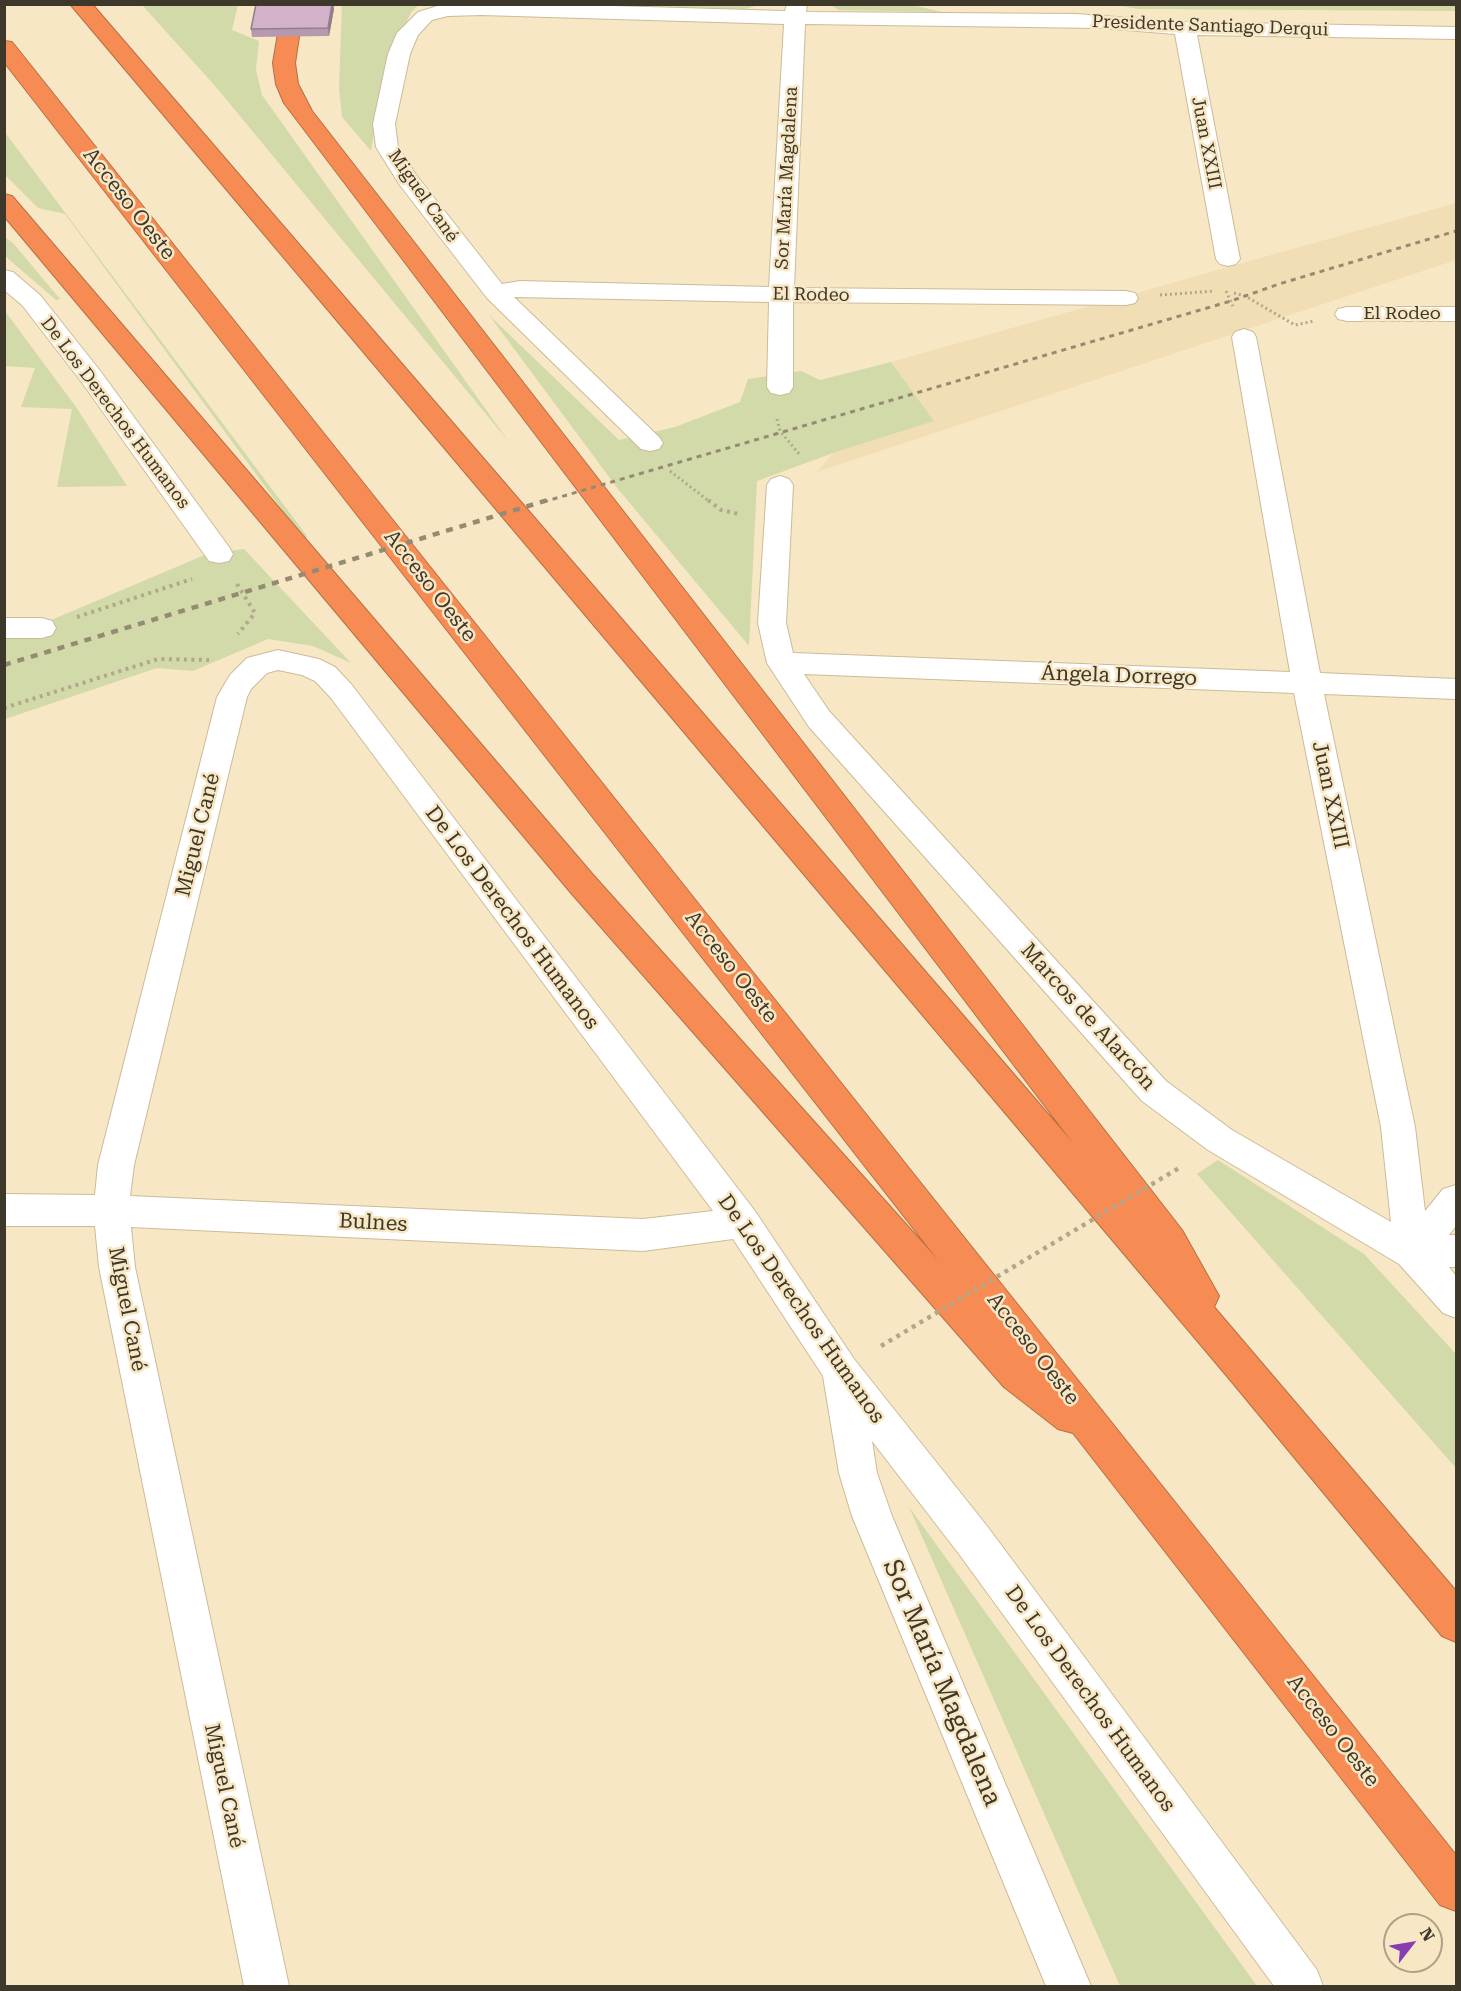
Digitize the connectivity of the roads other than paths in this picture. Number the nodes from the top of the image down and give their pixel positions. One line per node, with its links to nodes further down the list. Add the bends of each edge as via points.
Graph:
1 (80, 4): 35 (highway)
2 (294, 4): 35 (highway, via 284,63 294,103 1169,1241)
3 (964, 4): 5 (street, Presidente Santiago Derqui)
4 (796, 11): 5 (street, Miguel Cané); 12 (street, Miguel Cané, via 447,10 425,16 416,24 399,54 384,124 387,147 407,180); 13 (street, Sor María Magdalena)
5 (1099, 22): 6 (street, Presidente Santiago Derqui)
6 (1185, 28): 7 (street, Presidente Santiago Derqui); 10 (street, Juan XXIII)
7 (1456, 33)
8 (4, 47): 37 (highway, Acceso Oeste)
9 (4, 201): 37 (highway, via 583,885 993,1348 1017,1375)
10 (1228, 259)
11 (4, 277): 21 (street, De Los Derechos Humanos, via 31,300 92,378)
12 (496, 293): 13 (street, El Rodeo, via 520,288); 19 (street, Miguel Cané)
13 (781, 295): 14 (street, El Rodeo); 18 (street, Sor María Magdalena)
14 (1126, 298)
15 (1347, 314): 16 (street, El Rodeo)
16 (1456, 314)
17 (1244, 337): 26 (street, Juan XXIII)
18 (780, 387)
19 (650, 443)
20 (780, 485): 25 (street, via 772,623)
21 (224, 561)
22 (4, 628): 23 (street)
23 (42, 628)
24 (278, 660): 30 (street, Miguel Cané, via 257,665 239,663 240,682 232,697 119,1154); 31 (street, De Los Derechos Humanos, via 309,666 325,674 341,691)
25 (781, 663): 26 (street, Ángela Dorrego); 33 (street, Marcos de Alarcón, via 819,718 1154,1091 1220,1140)
26 (1307, 684): 27 (street, Ángela Dorrego); 33 (street, Juan XXIII, via 1398,1127)
27 (1456, 689)
28 (1456, 1200): 33 (street)
29 (4, 1210): 30 (street, Bulnes)
30 (111, 1211): 31 (street, Bulnes, via 643,1235); 40 (street, Miguel Cané, via 117,1268)
31 (742, 1222): 36 (street, De Los Derechos Humanos)
32 (1456, 1251): 33 (street)
33 (1412, 1253): 34 (street, Marcos de Alarcón)
34 (1456, 1301)
35 (1240, 1364): 38 (highway)
36 (841, 1371): 41 (street, Sor María Magdalena, via 858,1473 872,1516); 42 (street, De Los Derechos Humanos, via 973,1540)
37 (1110, 1446): 39 (highway, Acceso Oeste)
38 (1456, 1622)
39 (1456, 1889)
40 (266, 1986)
41 (1068, 1986)
42 (1301, 1986)

